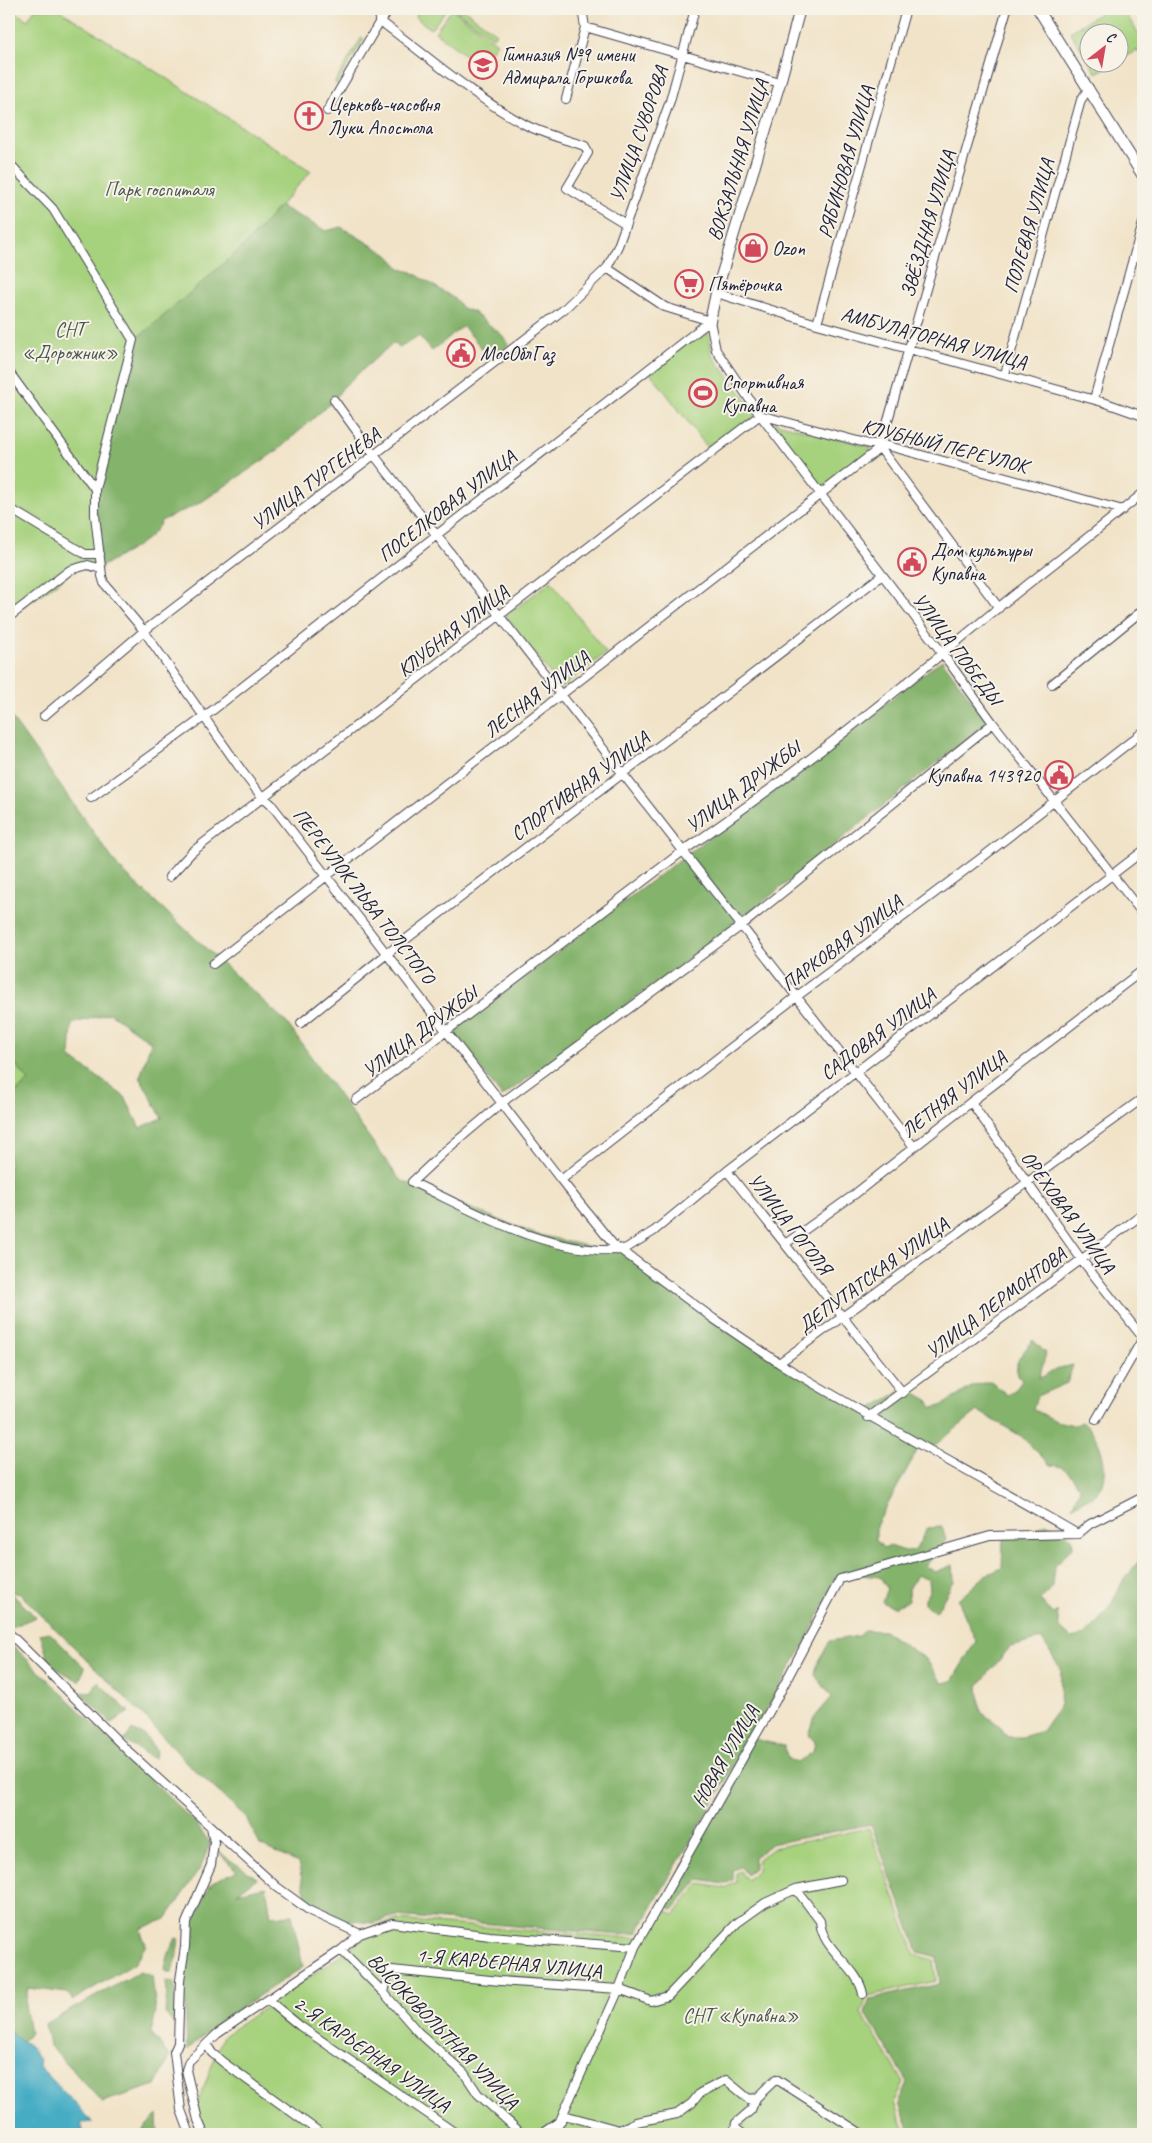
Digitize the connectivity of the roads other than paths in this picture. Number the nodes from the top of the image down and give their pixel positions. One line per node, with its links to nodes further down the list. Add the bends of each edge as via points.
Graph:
1 (388, 9): 8 (street)
2 (582, 9): 9 (street)
3 (695, 9): 10 (street, УЛИЦА СУВОРОВА)
4 (800, 9): 11 (street, ВОКЗАЛЬНАЯ УЛИЦА)
5 (906, 9): 22 (street, РЯБИНОВАЯ УЛИЦА)
6 (1007, 9): 23 (street, ЗВЁЗДНАЯ УЛИЦА)
7 (1038, 9): 12 (street)
8 (380, 21): 14 (street); 18 (street, via 517,120 585,146 588,153 567,188)
9 (585, 27): 10 (street); 13 (street)
10 (682, 55): 11 (street); 18 (street, УЛИЦА СУВОРОВА, via 670,101)
11 (780, 83): 20 (street, ВОКЗАЛЬНАЯ УЛИЦА)
12 (1090, 88): 16 (street); 25 (street, ПОЛЕВАЯ УЛИЦА, via 1081,100)
13 (566, 99)
14 (327, 111)
15 (9, 163): 32 (street, ПЕРЕУЛОК ЛЬВА ТОЛСТОГО, via 53,209 133,340)
16 (1143, 176)
17 (1143, 223): 26 (street)
18 (626, 224): 19 (street, УЛИЦА СУВОРОВА)
19 (607, 268): 21 (street, via 665,307); 31 (street, УЛИЦА ТУРГЕНЕВА, via 563,310)
20 (716, 293): 21 (street, ВОКЗАЛЬНАЯ УЛИЦА); 22 (street, АМБУЛАТОРНАЯ УЛИЦА)
21 (710, 321): 28 (street, УЛИЦА ПОБЕДЫ, via 716,350); 37 (street, ПОСЕЛКОВАЯ УЛИЦА)
22 (817, 324): 23 (street, АМБУЛАТОРНАЯ УЛИЦА)
23 (908, 348): 25 (street, АМБУЛАТОРНАЯ УЛИЦА); 30 (street, ЗВЁЗДНАЯ УЛИЦА)
24 (9, 372): 32 (street)
25 (1005, 374): 26 (street, АМБУЛАТОРНАЯ УЛИЦА)
26 (1094, 399): 29 (street, АМБУЛАТОРНАЯ УЛИЦА)
27 (334, 400): 31 (street)
28 (760, 415): 30 (street, КЛУБНЫЙ ПЕРЕУЛОК); 34 (street, УЛИЦА ПОБЕДЫ); 43 (street, КЛУБНАЯ УЛИЦА)
29 (1143, 416)
30 (880, 446): 34 (street, ЛЕСНАЯ УЛИЦА); 36 (street, КЛУБНЫЙ ПЕРЕУЛОК); 41 (street)
31 (374, 455): 37 (street); 45 (street, УЛИЦА ТУРГЕНЕВА)
32 (95, 489): 38 (street, ПЕРЕУЛОК ЛЬВА ТОЛСТОГО)
33 (1143, 493): 36 (street, УЛИЦА ДРУЖБЫ)
34 (820, 494): 40 (street, УЛИЦА ПОБЕДЫ); 48 (street, ЛЕСНАЯ УЛИЦА)
35 (9, 508): 38 (street, via 85,554)
36 (1123, 510): 41 (street, УЛИЦА ДРУЖБЫ)
37 (436, 535): 43 (street); 50 (street, ПОСЕЛКОВАЯ УЛИЦА)
38 (100, 554): 39 (street, ПЕРЕУЛОК ЛЬВА ТОЛСТОГО)
39 (102, 568): 44 (street, via 88,565 70,570); 45 (street, ПЕРЕУЛОК ЛЬВА ТОЛСТОГО, via 109,591)
40 (881, 576): 46 (street, УЛИЦА ПОБЕДЫ); 53 (street, СПОРТИВНАЯ УЛИЦА)
41 (999, 608): 46 (street, УЛИЦА ДРУЖБЫ)
42 (1143, 610): 47 (street)
43 (499, 616): 48 (street); 55 (street, КЛУБНАЯ УЛИЦА)
44 (9, 617)
45 (144, 631): 49 (street, УЛИЦА ТУРГЕНЕВА); 50 (street, ПЕРЕУЛОК ЛЬВА ТОЛСТОГО)
46 (943, 654): 51 (street, УЛИЦА ПОБЕДЫ); 57 (street, УЛИЦА ДРУЖБЫ)
47 (1052, 684)
48 (562, 696): 53 (street); 60 (street, ЛЕСНАЯ УЛИЦА)
49 (44, 716)
50 (204, 717): 54 (street, ПОСЕЛКОВАЯ УЛИЦА); 55 (street, ПЕРЕУЛОК ЛЬВА ТОЛСТОГО)
51 (993, 723): 56 (street, УЛИЦА ПОБЕДЫ); 63 (street)
52 (1143, 732): 56 (street, ПАРКОВАЯ УЛИЦА)
53 (623, 774): 57 (street); 64 (street, СПОРТИВНАЯ УЛИЦА)
54 (91, 798)
55 (264, 798): 60 (street, ПЕРЕУЛОК ЛЬВА ТОЛСТОГО); 61 (street, КЛУБНАЯ УЛИЦА, via 192,852)
56 (1055, 800): 59 (street, УЛИЦА ПОБЕДЫ); 67 (street, ПАРКОВАЯ УЛИЦА)
57 (683, 851): 63 (street); 69 (street, УЛИЦА ДРУЖБЫ)
58 (1143, 851): 59 (street, САДОВАЯ УЛИЦА)
59 (1113, 874): 62 (street, УЛИЦА ПОБЕДЫ); 70 (street, САДОВАЯ УЛИЦА)
60 (327, 875): 64 (street, ПЕРЕУЛОК ЛЬВА ТОЛСТОГО); 65 (street, ЛЕСНАЯ УЛИЦА)
61 (169, 877)
62 (1143, 914)
63 (741, 926): 67 (street); 74 (street)
64 (388, 953): 68 (street, СПОРТИВНАЯ УЛИЦА); 69 (street, ПЕРЕУЛОК ЛЬВА ТОЛСТОГО)
65 (213, 964)
66 (1143, 970): 73 (street, ЛЕТНЯЯ УЛИЦА)
67 (796, 997): 70 (street); 77 (street, ПАРКОВАЯ УЛИЦА)
68 (301, 1023)
69 (448, 1032): 72 (street, УЛИЦА ДРУЖБЫ); 74 (street, ПЕРЕУЛОК ЛЬВА ТОЛСТОГО)
70 (855, 1072): 75 (street); 76 (street, САДОВАЯ УЛИЦА)
71 (1143, 1098): 78 (street, ДЕПУТАТСКАЯ УЛИЦА)
72 (356, 1100)
73 (971, 1102): 75 (street, ЛЕТНЯЯ УЛИЦА); 78 (street, ОРЕХОВАЯ УЛИЦА)
74 (502, 1104): 77 (street, ПЕРЕУЛОК ЛЬВА ТОЛСТОГО); 81 (street, via 412,1182 481,1216 536,1238 598,1251)
75 (914, 1147): 80 (street, ЛЕТНЯЯ УЛИЦА, via 856,1194)
76 (727, 1170): 80 (street, УЛИЦА ГОГОЛЯ); 81 (street, САДОВАЯ УЛИЦА, via 654,1231)
77 (561, 1180): 81 (street, ПЕРЕУЛОК ЛЬВА ТОЛСТОГО, via 612,1244)
78 (1026, 1183): 82 (street, ОРЕХОВАЯ УЛИЦА); 83 (street, ДЕПУТАТСКАЯ УЛИЦА)
79 (1143, 1214): 82 (street, УЛИЦА ЛЕРМОНТОВА)
80 (785, 1244): 83 (street, УЛИЦА ГОГОЛЯ)
81 (621, 1250): 85 (street)
82 (1081, 1259): 84 (street, ОРЕХОВАЯ УЛИЦА); 86 (street, УЛИЦА ЛЕРМОНТОВА)
83 (843, 1317): 85 (street, ДЕПУТАТСКАЯ УЛИЦА); 86 (street, УЛИЦА ГОГОЛЯ)
84 (1143, 1338): 88 (street)
85 (779, 1363): 87 (street)
86 (903, 1393): 87 (street, УЛИЦА ЛЕРМОНТОВА)
87 (868, 1417): 90 (street)
88 (1096, 1420)
89 (1143, 1497): 90 (street, via 1090,1524)
90 (1078, 1534): 96 (street, НОВАЯ УЛИЦА, via 990,1536 840,1579 777,1698)
91 (9, 1633): 92 (street)
92 (211, 1828): 95 (street, via 277,1887 310,1911); 106 (street, via 214,1842 211,1865 186,1923 178,2043 174,2052 181,2110)
93 (841, 1880): 94 (street)
94 (796, 1889): 98 (street, via 765,1902 737,1923 668,1996 651,2000); 100 (street, via 820,1921 833,1951 862,1986)
95 (360, 1934): 96 (street, via 392,1923 490,1936); 97 (street)
96 (635, 1947): 98 (street, НОВАЯ УЛИЦА)
97 (341, 1950): 99 (street, ВЫСОКОВОЛЬТНАЯ УЛИЦА); 101 (street)
98 (619, 1989): 99 (street, 1-Я КАРЬЕРНАЯ УЛИЦА, via 392,1970 388,1973); 104 (street, НОВАЯ УЛИЦА)
99 (384, 1993): 110 (street, ВЫСОКОВОЛЬТНАЯ УЛИЦА, via 418,2032 464,2073 478,2094)
100 (863, 1994)
101 (268, 2000): 102 (street); 109 (street, 2-Я КАРЬЕРНАЯ УЛИЦА, via 300,2026)
102 (207, 2044): 107 (street, via 189,2061 186,2070); 108 (street, via 224,2063)
103 (756, 2098): 105 (street, via 749,2100 726,2080 700,2092 677,2114 636,2122); 114 (street, via 753,2107 736,2123 736,2128); 115 (street, via 776,2079)
104 (563, 2117): 105 (street); 111 (street); 112 (street, НОВАЯ УЛИЦА)
105 (620, 2130): 113 (street)
106 (190, 2134)
107 (204, 2134)
108 (322, 2134)
109 (457, 2134)
110 (522, 2134)
111 (542, 2134)
112 (554, 2134)
113 (627, 2134)
114 (743, 2134)
115 (862, 2134)

